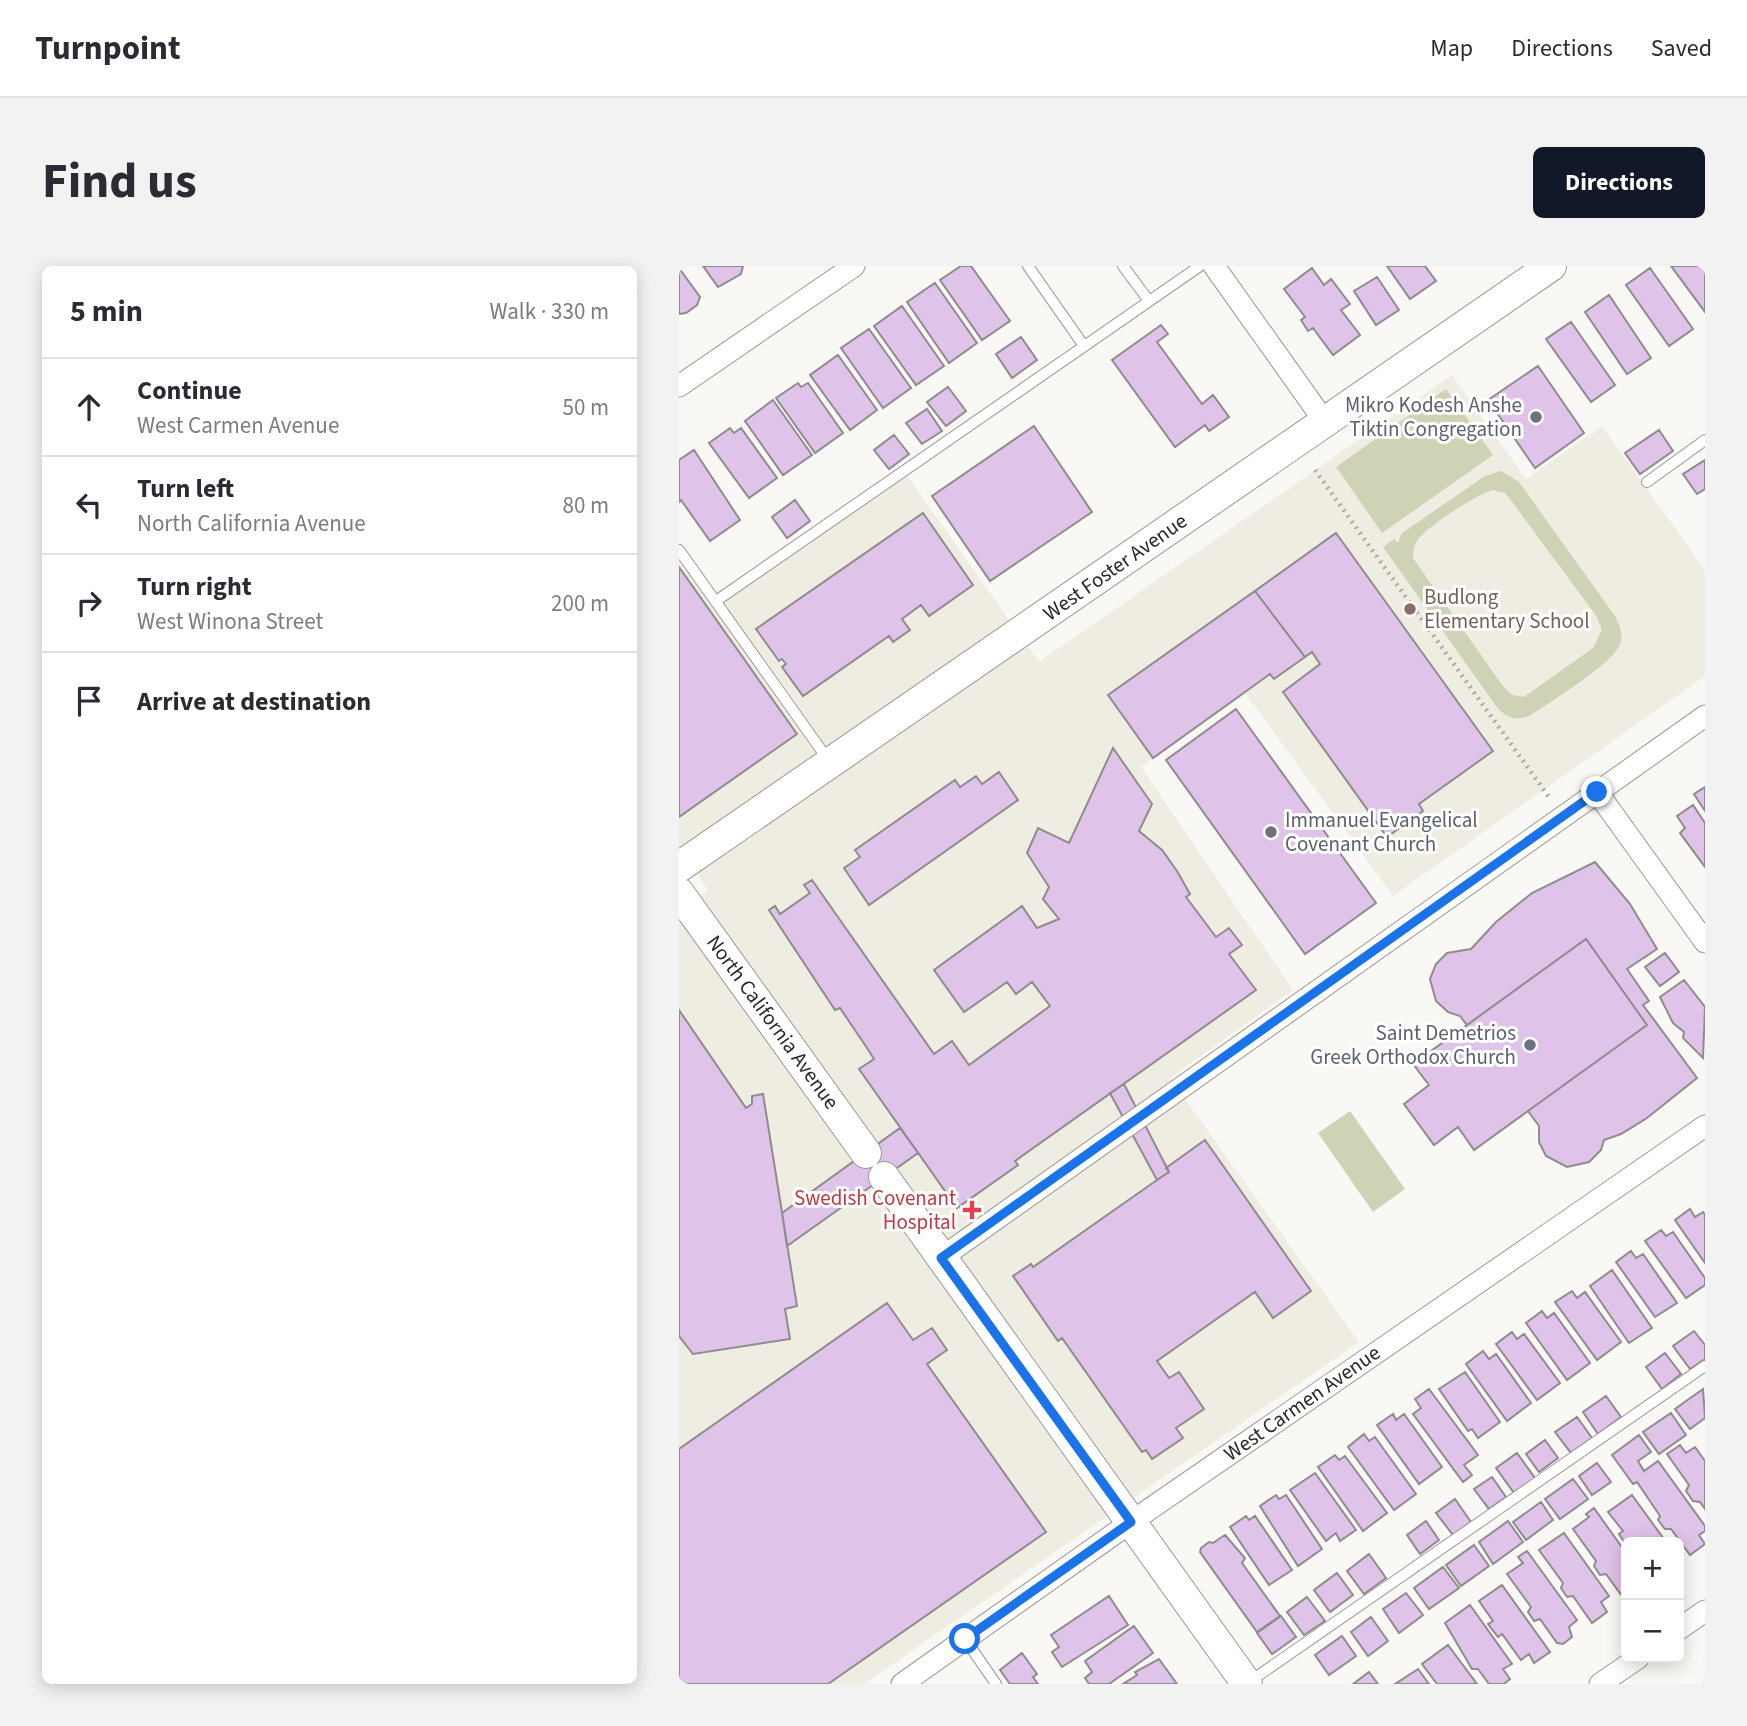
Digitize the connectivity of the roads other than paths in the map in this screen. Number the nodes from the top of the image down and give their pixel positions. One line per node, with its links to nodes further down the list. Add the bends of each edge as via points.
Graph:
1 (854, 266): 9 (street)
2 (1028, 266): 8 (lane)
3 (1123, 266): 7 (lane)
4 (1200, 266): 7 (lane)
5 (1214, 266): 10 (street)
6 (1551, 266): 10 (main road, West Foster Avenue)
7 (1149, 301): 8 (lane)
8 (1084, 346): 14 (lane)
9 (679, 386)
10 (1325, 422): 16 (main road, West Foster Avenue)
11 (1705, 440): 12 (lane)
12 (1647, 482)
13 (679, 550): 14 (lane)
14 (716, 601): 16 (lane)
15 (1705, 716): 17 (street)
16 (831, 763): 18 (main road, West Foster Avenue)
17 (1597, 792): 20 (street); 24 (street)
18 (679, 867)
19 (679, 893): 22 (main road, North California Avenue)
20 (1702, 933)
21 (1705, 1126): 26 (street, West Carmen Avenue)
22 (866, 1153)
23 (884, 1177): 24 (main road)
24 (941, 1258): 26 (main road)
25 (1705, 1366): 33 (lane)
26 (1131, 1522): 29 (street, West Carmen Avenue); 33 (main road)
27 (1705, 1611): 28 (street)
28 (1684, 1626)
29 (965, 1639): 31 (street, West Carmen Avenue); 32 (lane)
30 (1631, 1663): 34 (street)
31 (902, 1684)
32 (996, 1684)
33 (1246, 1684)
34 (1600, 1684)

